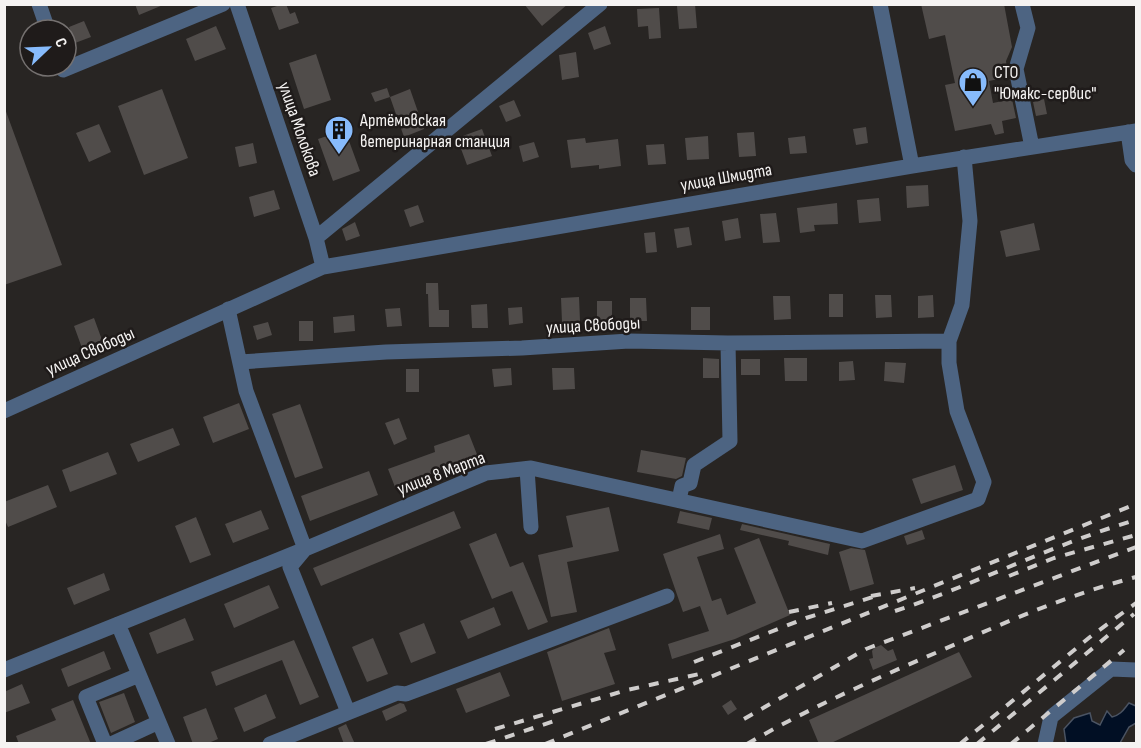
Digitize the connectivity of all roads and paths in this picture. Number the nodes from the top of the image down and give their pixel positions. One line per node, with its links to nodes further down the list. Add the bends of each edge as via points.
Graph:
1 (223, 4): 6 (street)
2 (237, 4): 12 (street, улица Молокова)
3 (600, 4): 12 (street)
4 (880, 4): 11 (street)
5 (1022, 4): 8 (street, via 1028,28 1016,69)
6 (78, 62)
7 (1132, 132): 8 (street, улица Шмидта); 10 (street, via 1132,160)
8 (1032, 147): 9 (street, улица Шмидта)
9 (964, 157): 11 (street, улица Шмидта); 15 (street, via 970,221 962,306)
10 (1137, 165)
11 (912, 166): 13 (street, улица Шмидта)
12 (316, 238): 13 (street, улица Молокова)
13 (323, 267): 14 (street, улица Свободы)
14 (228, 309): 17 (street); 18 (street, улица Свободы)
15 (949, 341): 16 (street, улица Свободы); 20 (street, улица 8 Марта, via 957,411 984,482 978,499 862,541)
16 (728, 343): 17 (street, улица Свободы, via 629,341); 20 (street, via 730,441 694,465 690,483 682,486)
17 (240, 362): 22 (street, via 246,391)
18 (4, 411)
19 (527, 469): 20 (street, улица 8 Марта); 21 (street); 22 (street, улица 8 Марта, via 486,473)
20 (679, 500)
21 (531, 527)
22 (305, 549): 24 (street, улица 8 Марта); 28 (street, via 290,567)
23 (667, 596): 28 (street)
24 (118, 624): 25 (street, улица 8 Марта); 27 (street)
25 (4, 670)
26 (1137, 670): 34 (street, via 1111,669 1068,703 1051,717)
27 (139, 675): 29 (street); 30 (street, via 86,697)
28 (348, 712): 33 (street)
29 (159, 722): 31 (street); 32 (street)
30 (105, 744)
31 (111, 744)
32 (168, 744)
33 (270, 744)
34 (1045, 744)

